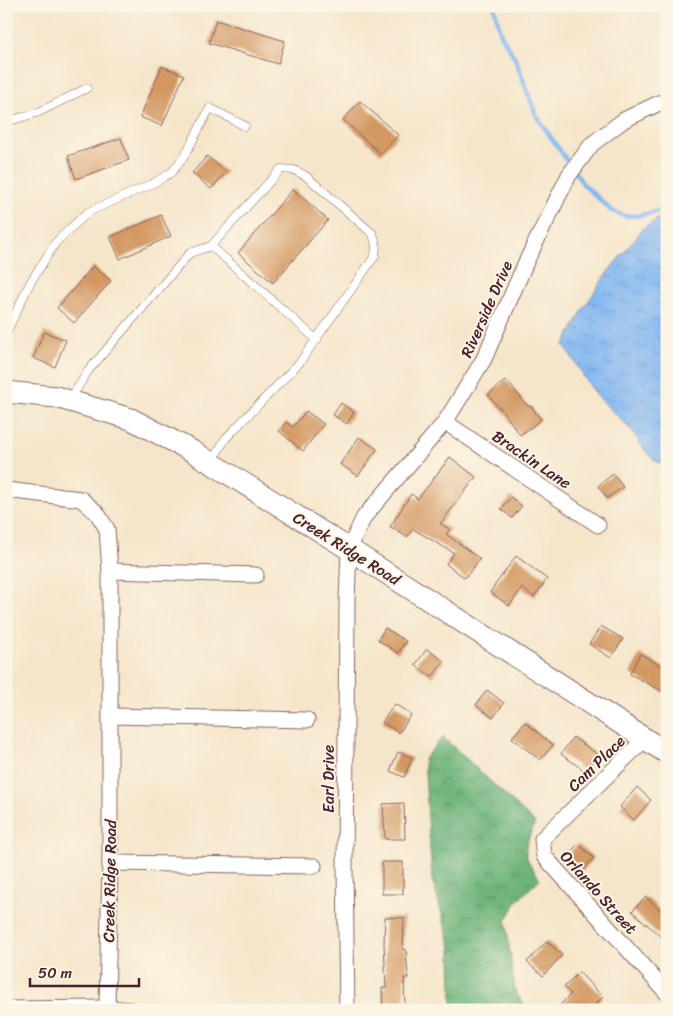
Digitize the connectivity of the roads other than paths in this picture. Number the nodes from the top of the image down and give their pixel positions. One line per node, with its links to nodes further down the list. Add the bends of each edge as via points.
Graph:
1 (87, 88): 3 (lane, via 39,112)
2 (667, 102): 10 (street, Riverside Drive, via 624,120 592,144 569,175 526,262 484,359)
3 (6, 122)
4 (245, 126): 6 (lane, via 210,108 184,158 172,172 88,212 56,242 30,283)
5 (211, 246): 7 (lane); 7 (lane, via 281,169 294,170 306,176 373,234 375,256); 9 (lane, via 190,253 88,371)
6 (6, 333)
7 (317, 340): 11 (lane, via 300,362 226,438)
8 (6, 392): 9 (main road, Creek Ridge Road)
9 (70, 401): 11 (main road, Creek Ridge Road, via 131,419)
10 (445, 422): 13 (street, Brackin Lane); 14 (street, Riverside Drive, via 364,516)
11 (210, 462): 14 (main road, Creek Ridge Road)
12 (6, 490): 15 (street, Creek Ridge Road, via 81,499 97,513 107,529)
13 (598, 525)
14 (349, 549): 19 (main road, Creek Ridge Road); 29 (street, Earl Drive)
15 (110, 571): 16 (street); 17 (street, Creek Ridge Road)
16 (256, 575)
17 (110, 716): 18 (street); 22 (street, Creek Ridge Road)
18 (307, 720)
19 (645, 739): 20 (main road, Creek Ridge Road); 21 (street, Cam Place)
20 (667, 753)
21 (570, 811): 24 (street, Orlando Street, via 542,839 544,856)
22 (110, 863): 23 (street); 25 (street, Creek Ridge Road)
23 (314, 866)
24 (667, 993)
25 (107, 1008): 27 (street); 28 (street)
26 (6, 1009): 27 (street)
27 (32, 1009)
28 (131, 1010)
29 (347, 1010)

